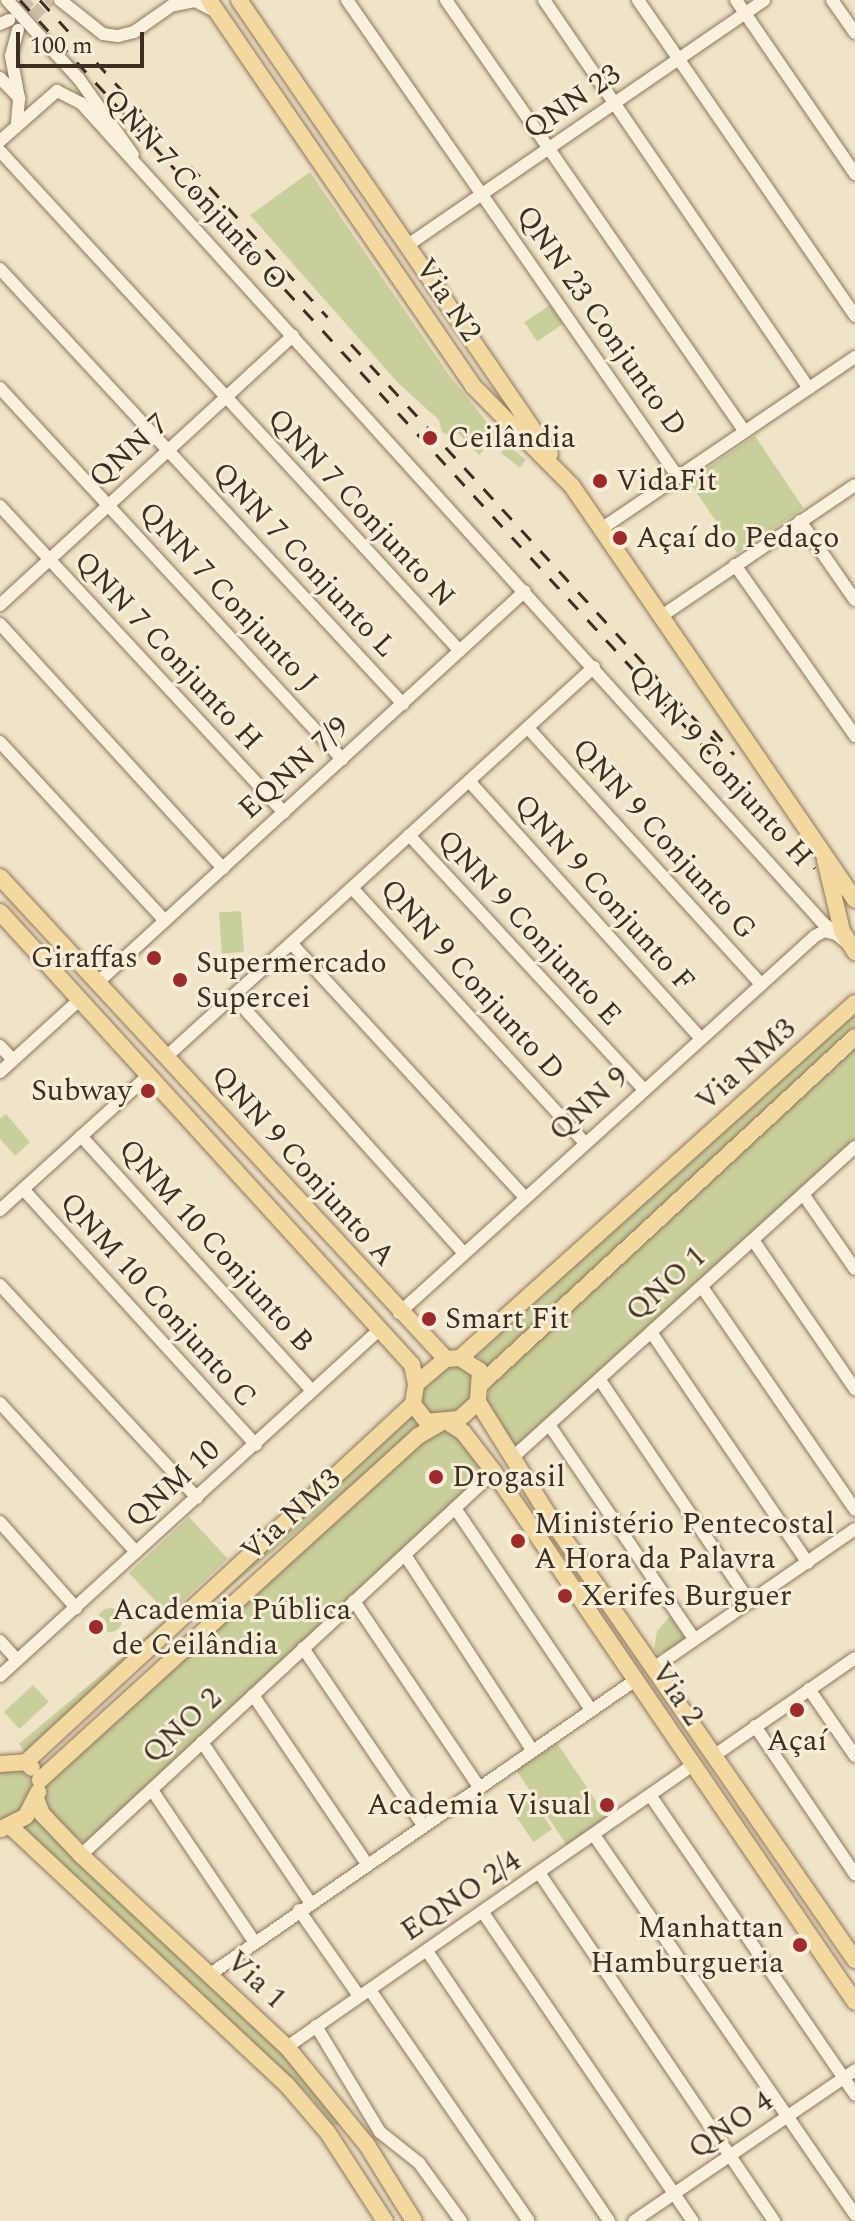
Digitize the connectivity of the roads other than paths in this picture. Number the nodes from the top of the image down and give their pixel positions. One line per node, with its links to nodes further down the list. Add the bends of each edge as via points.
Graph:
1 (7, 0): 27 (street, via 104,111)
2 (60, 0): 11 (street, via 103,34 118,36 134,32 171,6 195,1)
3 (239, 0): 15 (main road)
4 (347, 0): 28 (street, QNN 23 Conjunto D)
5 (446, 0): 24 (street)
6 (544, 0): 21 (street)
7 (638, 0): 16 (street)
8 (736, 0): 12 (street)
9 (764, 0): 12 (street, QNN 23)
10 (832, 0): 14 (street)
11 (216, 10): 15 (main road, via 260,63 270,59); 19 (main road, Via N2)
12 (745, 13): 16 (street, QNN 23); 26 (street)
13 (9, 25): 20 (street)
14 (855, 33)
15 (268, 43): 17 (main road)
16 (679, 59): 21 (street, QNN 23); 33 (street)
17 (290, 77): 19 (main road, via 270,70); 29 (main road)
18 (0, 78): 20 (street)
19 (270, 90): 32 (main road, Via N2)
20 (19, 98): 22 (street)
21 (616, 104): 24 (street, QNN 23); 37 (street)
22 (16, 125): 23 (street); 27 (street, QNN 7 Conjunto O, via 47,96 68,94)
23 (0, 141)
24 (548, 150): 28 (street, QNN 23); 39 (street)
25 (0, 151): 38 (street, QNN 7 Conjunto N)
26 (855, 174)
27 (148, 179): 34 (street, QNN 7 Conjunto O)
28 (481, 195): 29 (street, QNN 23); 41 (street, QNN 23 Conjunto D)
29 (408, 245): 31 (main road)
30 (0, 269): 40 (street, QNN 7 Conjunto L)
31 (438, 290): 32 (main road); 43 (main road)
32 (417, 304): 43 (main road, Via N2, via 473,386)
33 (855, 316)
34 (293, 336): 38 (street, QNN 7); 50 (street, QNN 7 Conjunto O)
35 (855, 357): 37 (street)
36 (0, 388): 45 (street, QNN 7 Conjunto J)
37 (809, 388): 39 (street)
38 (225, 400): 40 (street, QNN 7); 55 (street, QNN 7 Conjunto N)
39 (745, 432): 41 (street)
40 (168, 452): 45 (street, QNN 7); 57 (street, QNN 7 Conjunto L)
41 (678, 477): 47 (street)
42 (855, 485): 46 (street)
43 (572, 486): 47 (main road, Via N2)
44 (0, 506): 48 (street, QNN 7 Conjunto H)
45 (107, 506): 48 (street, QNN 7); 61 (street, QNN 7 Conjunto J)
46 (800, 521): 49 (street); 51 (street)
47 (601, 529): 53 (main road, Via N2)
48 (48, 560): 52 (street, QNN 7); 63 (street, QNN 7 Conjunto H)
49 (735, 565): 53 (street); 59 (street)
50 (525, 591): 55 (street, EQNN 7/9); 56 (street, QNN 9 Conjunto H)
51 (855, 600)
52 (0, 605)
53 (660, 617): 65 (main road, Via N2)
54 (0, 624): 66 (street)
55 (460, 651): 57 (street, EQNN 7/9)
56 (594, 667): 58 (street); 72 (street, QNN 9 Conjunto H)
57 (403, 704): 61 (street, EQNN 7/9)
58 (528, 728): 62 (street); 82 (street, QNN 9 Conjunto G)
59 (855, 736)
60 (0, 742): 75 (street)
61 (342, 759): 63 (street, EQNN 7/9)
62 (469, 781): 64 (street); 87 (street, QNN 9 Conjunto F)
63 (284, 813): 66 (street, EQNN 7/9)
64 (409, 835): 68 (street); 93 (street, QNN 9 Conjunto E)
65 (824, 854): 69 (main road); 71 (main road)
66 (223, 868): 75 (street, EQNN 7/9)
67 (0, 877): 70 (main road)
68 (353, 889): 79 (street); 96 (street, QNN 9 Conjunto D)
69 (853, 896): 71 (street)
70 (20, 898): 73 (main road, via 18,913 8,914); 81 (main road)
71 (831, 898): 72 (street, QNN 9 Conjunto H, via 818,904); 76 (street, QNN 9); 80 (main road)
72 (807, 900): 76 (street, QNN 9 Conjunto H)
73 (0, 905)
74 (0, 912): 78 (main road)
75 (165, 921): 81 (street, EQNN 7/9)
76 (822, 922): 77 (street, QNN 9); 80 (street, QNN 9 Conjunto H)
77 (815, 936): 80 (street, via 824,931); 82 (street, QNN 9)
78 (24, 939): 81 (main road, via 24,926 34,923); 84 (main road)
79 (292, 944): 83 (street); 101 (street)
80 (847, 944)
81 (95, 980): 89 (main road, QNN 9 Conjunto A)
82 (761, 984): 87 (street, QNN 9)
83 (234, 997): 89 (street); 105 (street)
84 (79, 1000): 90 (street); 91 (main road)
85 (855, 1003): 112 (main road, Via NM3)
86 (855, 1037): 114 (main road, Via NM3)
87 (701, 1039): 93 (street, QNN 9)
88 (0, 1046): 90 (street)
89 (166, 1057): 94 (main road, QNN 9 Conjunto A)
90 (13, 1060): 92 (street)
91 (143, 1070): 94 (main road, via 214,1137 226,1131); 95 (street); 98 (main road)
92 (0, 1072)
93 (644, 1090): 96 (street, QNN 9)
94 (225, 1123): 103 (main road, QNN 9 Conjunto A)
95 (81, 1136): 99 (street); 117 (street, QNM 10 Conjunto B)
96 (585, 1143): 101 (street, QNN 9)
97 (855, 1147): 100 (street, QNO 1)
98 (230, 1166): 103 (main road, via 225,1151 234,1145 288,1203); 110 (main road)
99 (23, 1189): 102 (street); 123 (street, QNM 10 Conjunto C)
100 (803, 1194): 104 (street, QNO 1); 106 (street)
101 (525, 1197): 105 (street, QNN 9)
102 (0, 1210)
103 (321, 1226): 109 (main road, QNN 9 Conjunto A)
104 (753, 1240): 108 (street, QNO 1); 116 (street)
105 (464, 1253): 109 (street, QNN 9)
106 (855, 1269)
107 (0, 1285): 126 (street)
108 (702, 1287): 111 (street, QNO 1); 129 (street)
109 (399, 1313): 112 (main road, QNN 9 Conjunto A)
110 (379, 1330): 115 (main road, via 412,1365); 117 (street, QNM 10)
111 (651, 1332): 113 (street, QNO 1); 137 (street)
112 (453, 1359): 114 (main road, via 477,1365); 115 (main road)
113 (600, 1380): 122 (street, QNO 1); 139 (street)
114 (483, 1382): 118 (main road)
115 (416, 1384): 120 (main road)
116 (855, 1389)
117 (312, 1391): 123 (street, QNM 10)
118 (478, 1402): 121 (main road); 124 (main road, Via 2)
119 (0, 1403): 135 (street)
120 (413, 1404): 121 (main road, via 421,1417); 157 (main road, Via NM3)
121 (444, 1424): 125 (main road, Via 2, via 463,1432); 160 (main road, Via NM3, via 418,1436)
122 (550, 1426): 124 (street, QNO 1); 141 (street)
123 (256, 1445): 126 (street, QNM 10)
124 (512, 1458): 127 (main road, Via 2)
125 (494, 1472): 128 (street, QNO 2); 130 (main road, Via 2)
126 (197, 1498): 135 (street, QNM 10)
127 (539, 1500): 130 (main road, via 536,1508); 132 (main road, Via 2)
128 (455, 1508): 136 (street, QNO 2); 151 (street)
129 (855, 1510)
130 (519, 1513): 134 (main road, Via 2)
131 (0, 1522): 140 (street)
132 (554, 1524): 134 (main road, via 537,1526); 146 (main road, Via 2)
133 (855, 1529): 137 (street)
134 (534, 1536): 148 (main road, Via 2)
135 (136, 1552): 140 (street, QNM 10)
136 (405, 1555): 138 (street, QNO 2); 154 (street)
137 (808, 1563): 139 (street)
138 (354, 1601): 143 (street, QNO 2); 161 (street)
139 (750, 1602): 141 (street)
140 (76, 1608): 145 (street, QNM 10)
141 (694, 1639): 146 (street)
142 (0, 1641): 145 (street)
143 (303, 1648): 150 (street, QNO 2); 165 (street)
144 (855, 1658): 149 (street)
145 (17, 1660): 147 (street, QNM 10)
146 (655, 1667): 155 (main road, Via 2)
147 (0, 1676)
148 (634, 1681): 151 (street); 159 (main road, Via 2)
149 (809, 1689): 152 (street); 156 (street)
150 (253, 1695): 153 (street, QNO 2); 171 (street)
151 (591, 1710): 154 (street)
152 (755, 1726): 155 (street); 174 (street)
153 (202, 1742): 162 (street, QNO 2); 176 (street)
154 (533, 1751): 161 (street)
155 (715, 1755): 168 (main road, Via 2)
156 (855, 1756)
157 (26, 1762): 158 (main road); 160 (main road)
158 (0, 1764)
159 (692, 1766): 163 (street, EQNO 2/4); 169 (main road, Via 2)
160 (40, 1780): 164 (main road)
161 (479, 1787): 165 (street)
162 (152, 1790): 170 (street, QNO 2); 178 (street)
163 (650, 1795): 167 (street, EQNO 2/4); 187 (street)
164 (37, 1801): 166 (main road); 170 (main road, Via 1, via 42,1814)
165 (423, 1825): 171 (street)
166 (5, 1828): 188 (main road, Via 1)
167 (594, 1835): 173 (street, EQNO 2/4); 191 (street)
168 (773, 1843): 169 (main road, via 769,1852); 172 (main road, Via 2)
169 (755, 1854): 175 (main road, Via 2)
170 (81, 1855): 181 (main road, Via 1)
171 (367, 1864): 176 (street)
172 (788, 1864): 175 (main road, via 770,1868); 180 (main road, Via 2)
173 (540, 1874): 177 (street, EQNO 2/4); 193 (street)
174 (855, 1874)
175 (768, 1875): 183 (main road, Via 2)
176 (305, 1906): 178 (street); 182 (street)
177 (484, 1914): 179 (street, EQNO 2/4); 194 (street)
178 (253, 1940): 181 (street)
179 (427, 1951): 182 (street, EQNO 2/4); 200 (street)
180 (855, 1960)
181 (209, 1975): 185 (main road, Via 1)
182 (365, 1993): 184 (street, EQNO 2/4); 199 (street)
183 (855, 2002)
184 (316, 2026): 185 (street, EQNO 2/4); 186 (street)
185 (294, 2042): 186 (street); 190 (main road, Via 1)
186 (334, 2056): 198 (street, via 380,2132 419,2163)
187 (850, 2074): 189 (street); 191 (street, QNO 4)
188 (287, 2085): 190 (main road, via 306,2097 332,2129 345,2128); 195 (main road, Via 1, via 328,2133)
189 (855, 2094)
190 (346, 2117): 192 (main road, Via 1)
191 (787, 2118): 193 (street, QNO 4); 196 (street)
192 (367, 2145): 195 (main road, via 355,2141 349,2151 375,2191); 197 (main road, Via 1)
193 (730, 2157): 194 (street, QNO 4); 203 (street)
194 (675, 2195): 201 (street, QNO 4); 202 (street)
195 (381, 2214)
196 (855, 2215)
197 (414, 2221)
198 (461, 2221)
199 (529, 2221)
200 (609, 2221)
201 (634, 2221)
202 (693, 2221)
203 (774, 2221)

